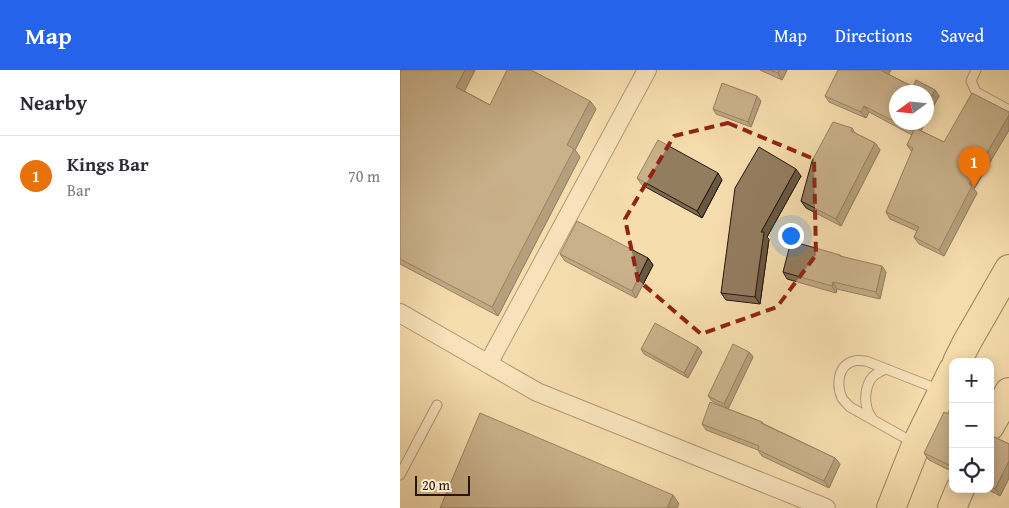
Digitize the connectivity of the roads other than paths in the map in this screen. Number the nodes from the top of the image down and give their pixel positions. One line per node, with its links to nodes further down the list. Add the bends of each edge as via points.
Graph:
1 (648, 70): 7 (street)
2 (976, 70): 3 (lane, via 971,80 976,92)
3 (1009, 110)
4 (1009, 269): 6 (highway)
5 (400, 313): 7 (street)
6 (959, 358)
7 (488, 364): 17 (street, via 537,392)
8 (887, 369): 9 (lane); 13 (lane, via 870,379 867,389 865,401); 13 (lane, via 866,361 854,361 841,371 838,383 842,398 850,407)
9 (948, 380): 14 (highway)
10 (1009, 392): 12 (highway)
11 (437, 405): 15 (lane)
12 (994, 419)
13 (874, 421): 14 (lane)
14 (916, 445): 18 (highway)
15 (400, 475)
16 (958, 493): 19 (highway)
17 (826, 508)
18 (891, 508)
19 (952, 508)

